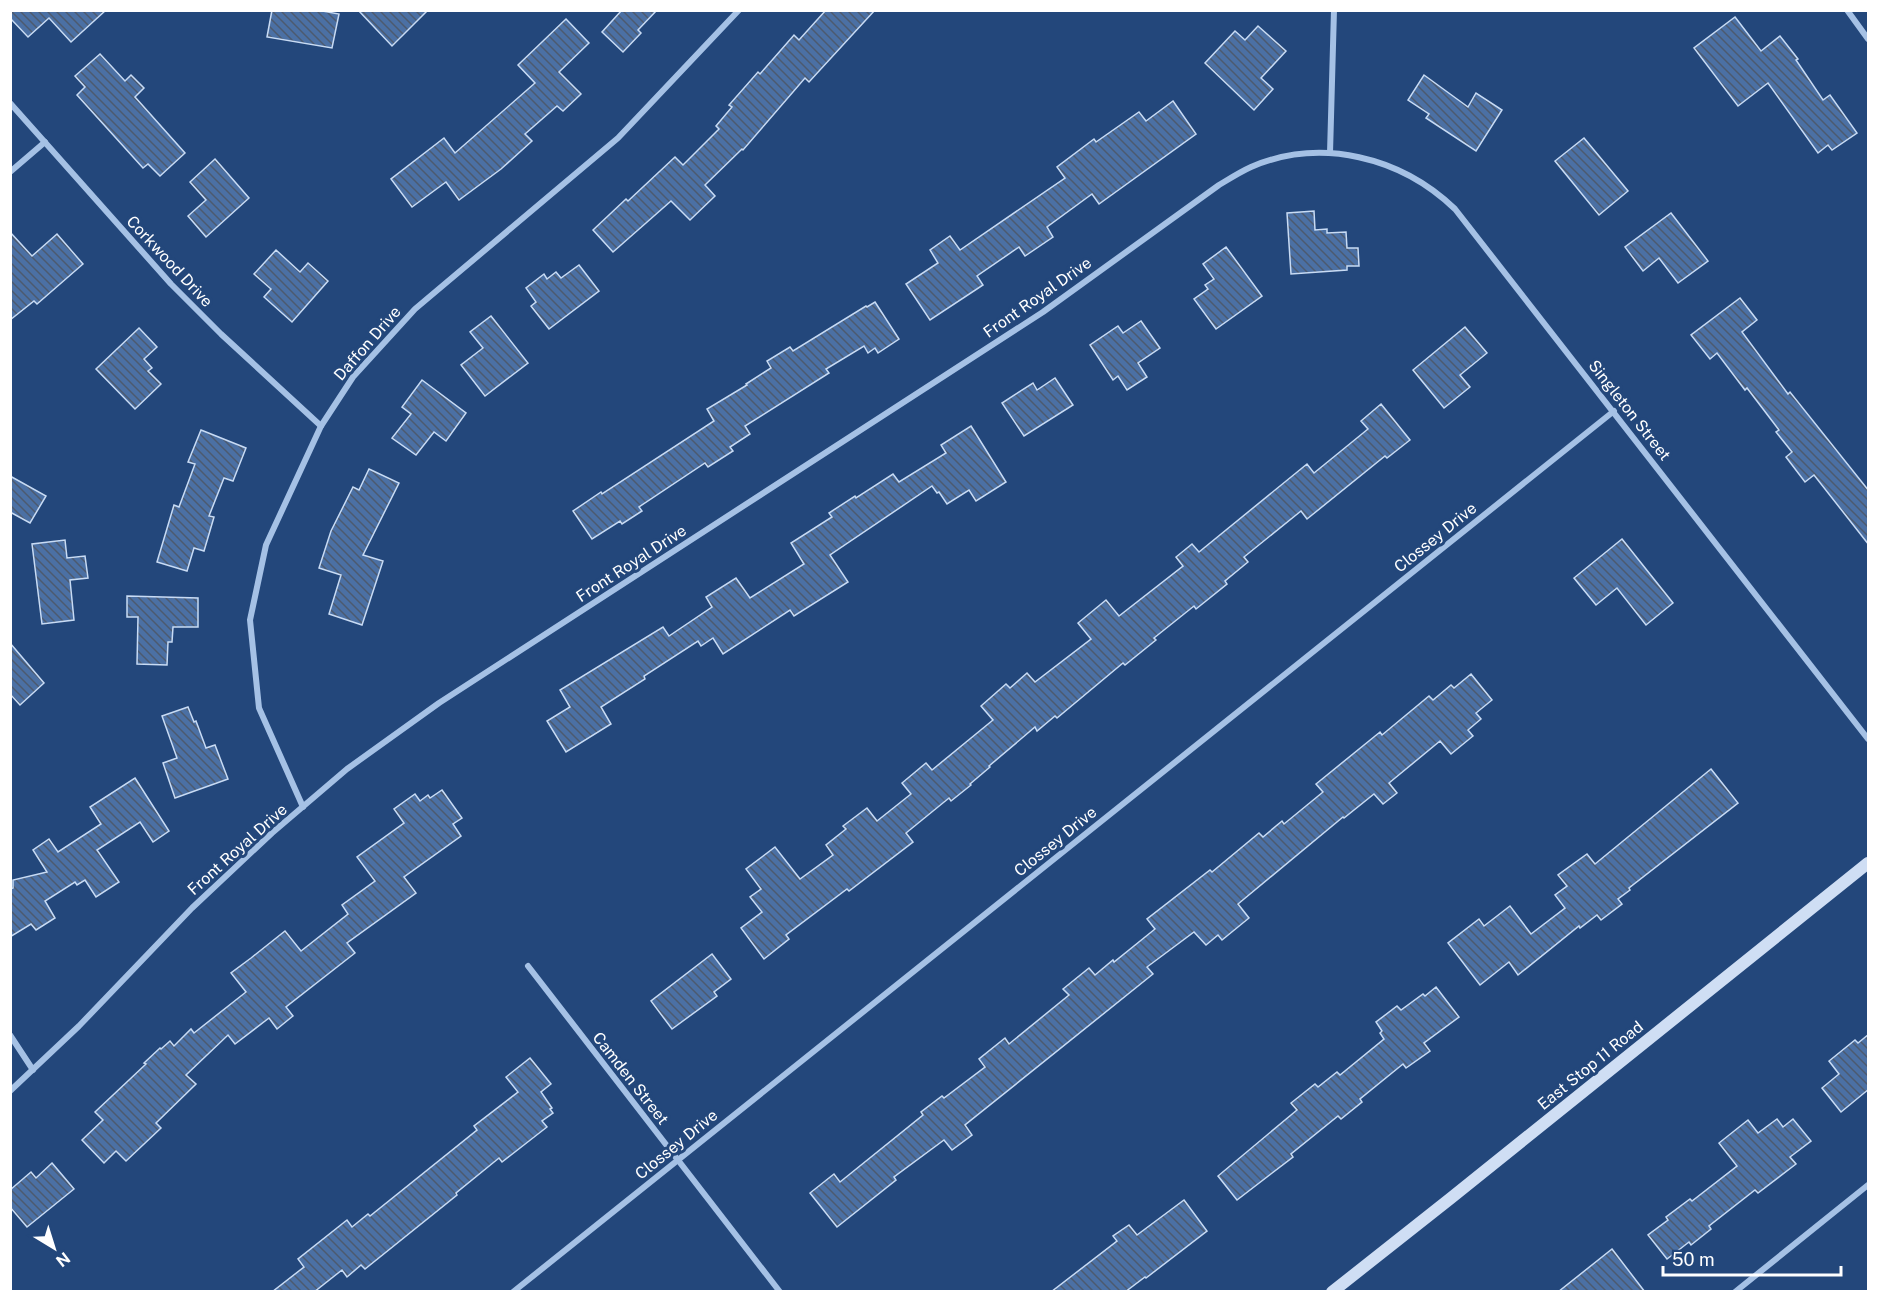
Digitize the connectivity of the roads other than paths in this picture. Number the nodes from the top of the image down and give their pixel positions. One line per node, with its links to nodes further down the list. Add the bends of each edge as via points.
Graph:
1 (739, 10): 10 (street, Daffon Drive, via 618,138 415,309 352,377)
2 (1334, 10): 7 (street)
3 (1847, 10): 4 (street)
4 (1869, 39)
5 (10, 103): 6 (street, Corkwood Drive)
6 (45, 142): 8 (street); 10 (street, Corkwood Drive, via 171,284)
7 (1330, 153): 9 (street, Singleton Street, via 1353,155 1398,169 1447,201); 12 (street, Front Royal Drive, via 1272,160 1219,184 1043,312 411,722 346,769)
8 (10, 172)
9 (1614, 411): 11 (street, Singleton Street); 18 (street, Clossey Drive)
10 (321, 426): 12 (street, Daffon Drive, via 266,545 250,620 258,708)
11 (1869, 739)
12 (303, 807): 16 (street, Front Royal Drive, via 224,876)
13 (1869, 863): 22 (main road, East Stop 11 Road)
14 (528, 966): 18 (street, Camden Street)
15 (10, 1035): 16 (street)
16 (33, 1070): 17 (street, Front Royal Drive)
17 (10, 1091)
18 (678, 1160): 20 (street, Clossey Drive); 21 (street, Camden Street)
19 (1869, 1185): 23 (street)
20 (513, 1292)
21 (780, 1292)
22 (1332, 1292)
23 (1735, 1292)

